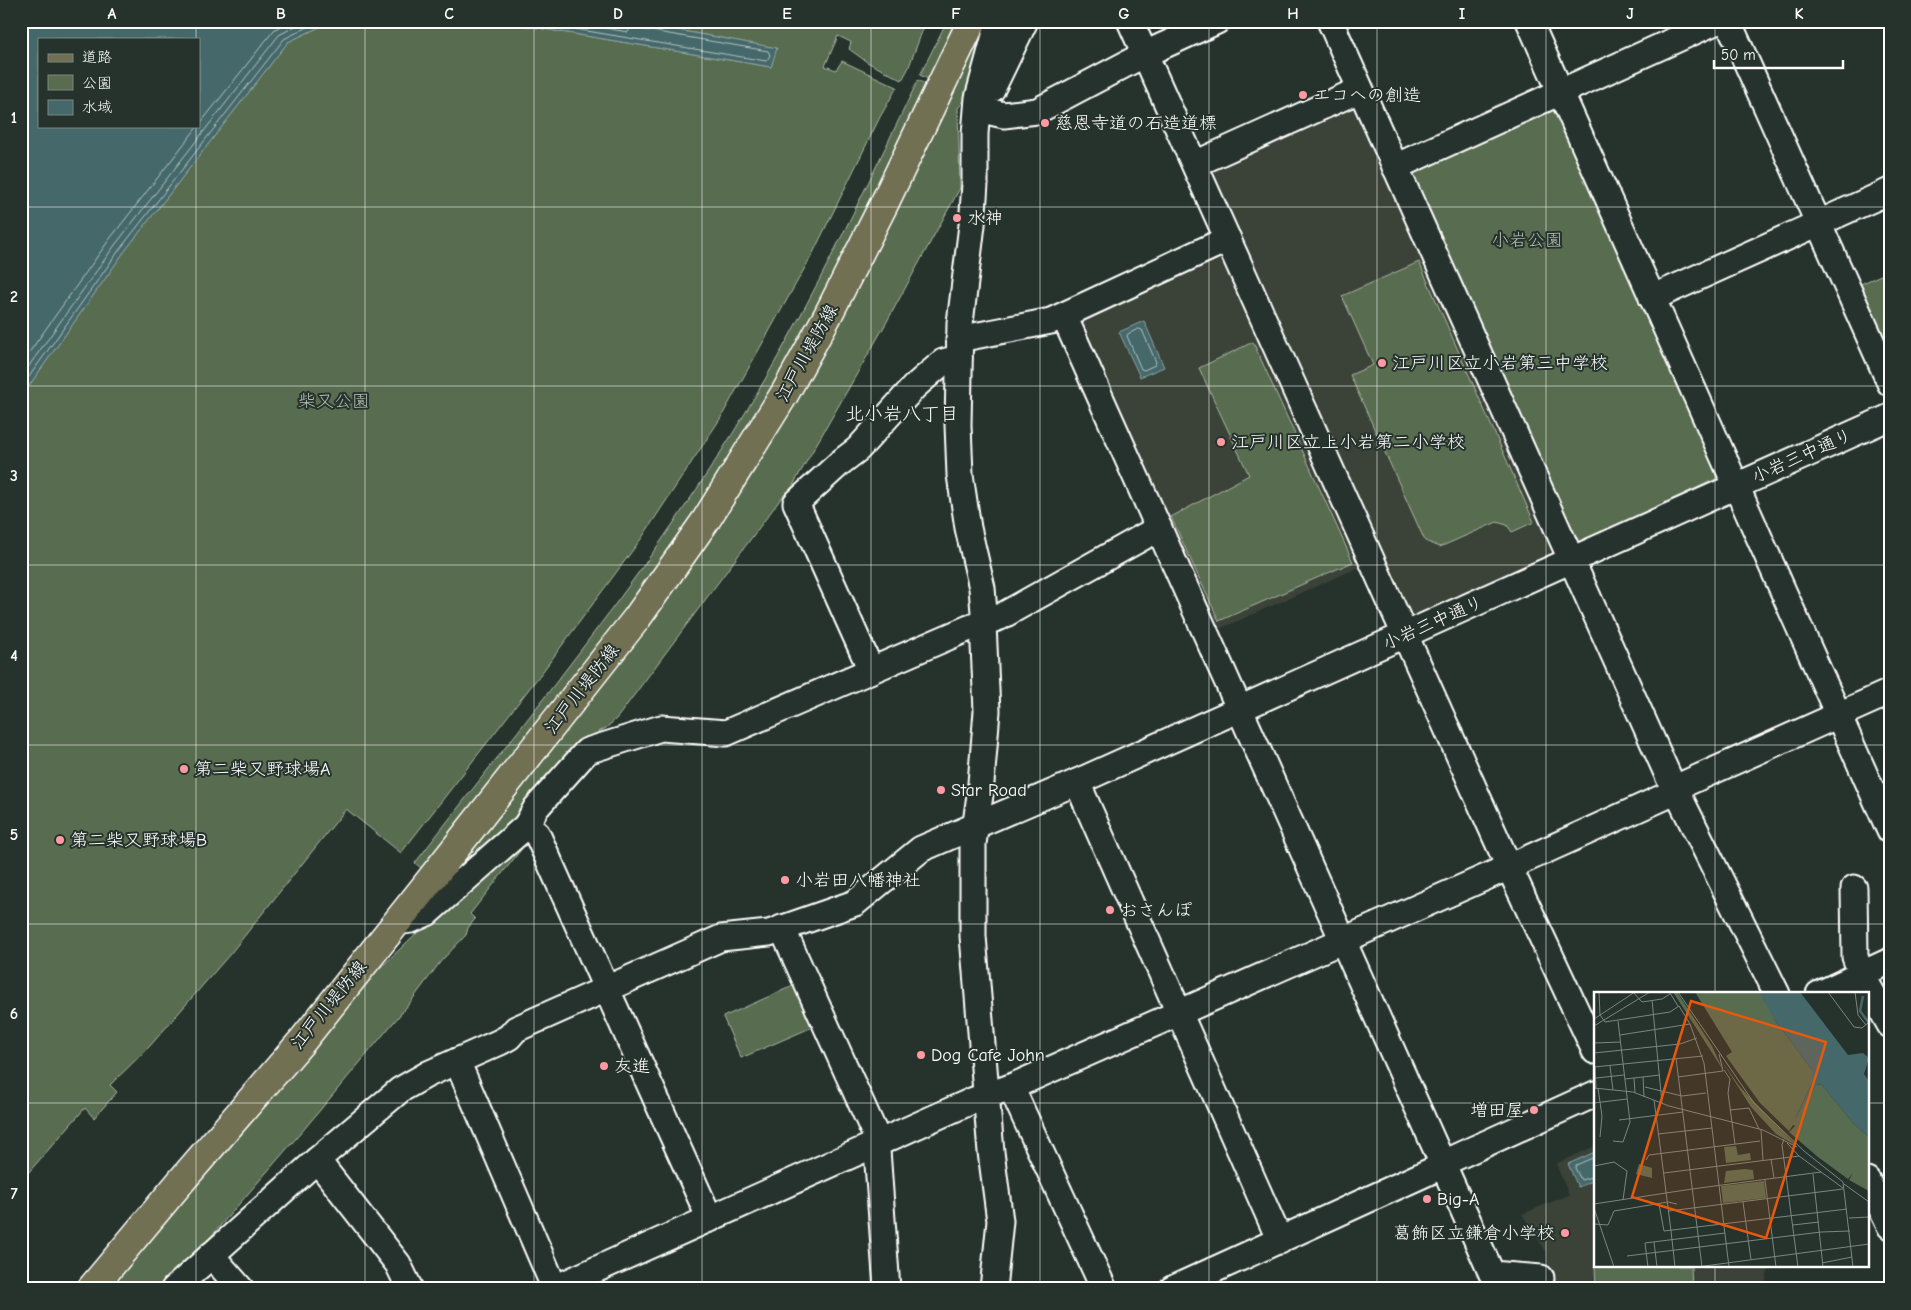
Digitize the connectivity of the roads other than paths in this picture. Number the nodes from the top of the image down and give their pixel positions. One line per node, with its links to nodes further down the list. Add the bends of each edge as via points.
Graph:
1 (972, 21): 40 (main road, 江戸川堤防線, via 828,315 740,468 637,618)
2 (999, 21): 13 (street, via 981,83)
3 (1025, 21): 13 (street, via 991,89)
4 (1130, 21): 10 (street)
5 (1217, 21): 10 (street)
6 (1330, 21): 11 (street)
7 (1529, 21): 12 (street)
8 (1717, 21): 12 (street)
9 (1728, 21): 17 (street)
10 (1145, 54): 13 (street, via 1037,111 1004,115); 14 (street)
11 (1360, 90): 14 (street); 15 (street)
12 (1560, 92): 15 (street); 19 (street)
13 (978, 106): 21 (street, via 973,209)
14 (1195, 164): 18 (street)
15 (1395, 167): 26 (street)
16 (1890, 191): 17 (street)
17 (1818, 223): 19 (street); 22 (street)
18 (1228, 239): 20 (street); 28 (street)
19 (1652, 298): 24 (street)
20 (1064, 316): 21 (street); 25 (street)
21 (959, 348): 27 (street, via 960,476 982,588); 29 (street, via 914,387 858,449 796,503)
22 (1890, 384)
23 (1890, 417): 24 (street, 小岩三中通り)
24 (1737, 486): 26 (street, 小岩三中通り); 32 (street)
25 (1159, 528): 27 (street, via 1050,591); 31 (street)
26 (1572, 561): 28 (street, 小岩三中通り); 34 (street)
27 (983, 624): 29 (street); 35 (street, via 987,711)
28 (1406, 635): 31 (street, 小岩三中通り); 38 (street)
29 (871, 670): 36 (street, via 726,733 661,728 587,751 536,808)
30 (1890, 692): 32 (street)
31 (1240, 709): 33 (street, 小岩三中通り); 42 (street)
32 (1839, 715): 34 (street); 37 (street)
33 (1077, 782): 35 (street, 小岩三中通り); 48 (street)
34 (1674, 788): 38 (street, via 1675,792); 46 (street)
35 (975, 825): 41 (street, 小岩三中通り, via 921,849 855,903); 54 (street, via 972,844 973,936)
36 (526, 826): 40 (street, via 427,913); 45 (street, via 537,834)
37 (1890, 831)
38 (1509, 867): 42 (street); 50 (street)
39 (1854, 888): 44 (street, via 1855,957)
40 (396, 922): 65 (main road, 江戸川堤防線, via 303,1040)
41 (782, 928): 45 (street, 小岩三中通り, via 769,933 721,938); 55 (street)
42 (1344, 940): 48 (street); 57 (street)
43 (1890, 961): 44 (street)
44 (1861, 974): 47 (street); 49 (street)
45 (607, 989): 51 (street, 小岩三中通り, via 516,1030 500,1042); 59 (street)
46 (1776, 992)
47 (1823, 992)
48 (1179, 1012): 52 (street); 61 (street)
49 (1890, 1025)
50 (1594, 1049)
51 (458, 1061): 56 (street, 小岩三中通り, via 400,1090); 64 (street)
52 (1011, 1087): 54 (street); 71 (street)
53 (1594, 1094): 57 (street)
54 (987, 1096): 55 (street); 70 (street, via 1000,1221)
55 (877, 1144): 59 (street); 69 (street)
56 (317, 1160): 62 (street, 小岩三中通り); 68 (street, via 398,1264)
57 (1444, 1164): 61 (street); 63 (street, via 1492,1274)
58 (1868, 1182): 60 (street)
59 (710, 1219): 64 (street)
60 (1890, 1226)
61 (1280, 1241): 72 (street)
62 (211, 1255): 66 (street, 小岩三中通り); 67 (street)
63 (1541, 1278)
64 (555, 1288)
65 (91, 1289)
66 (174, 1289)
67 (241, 1289)
68 (410, 1289)
69 (887, 1289)
70 (993, 1289)
71 (1104, 1289)
72 (1172, 1289)

